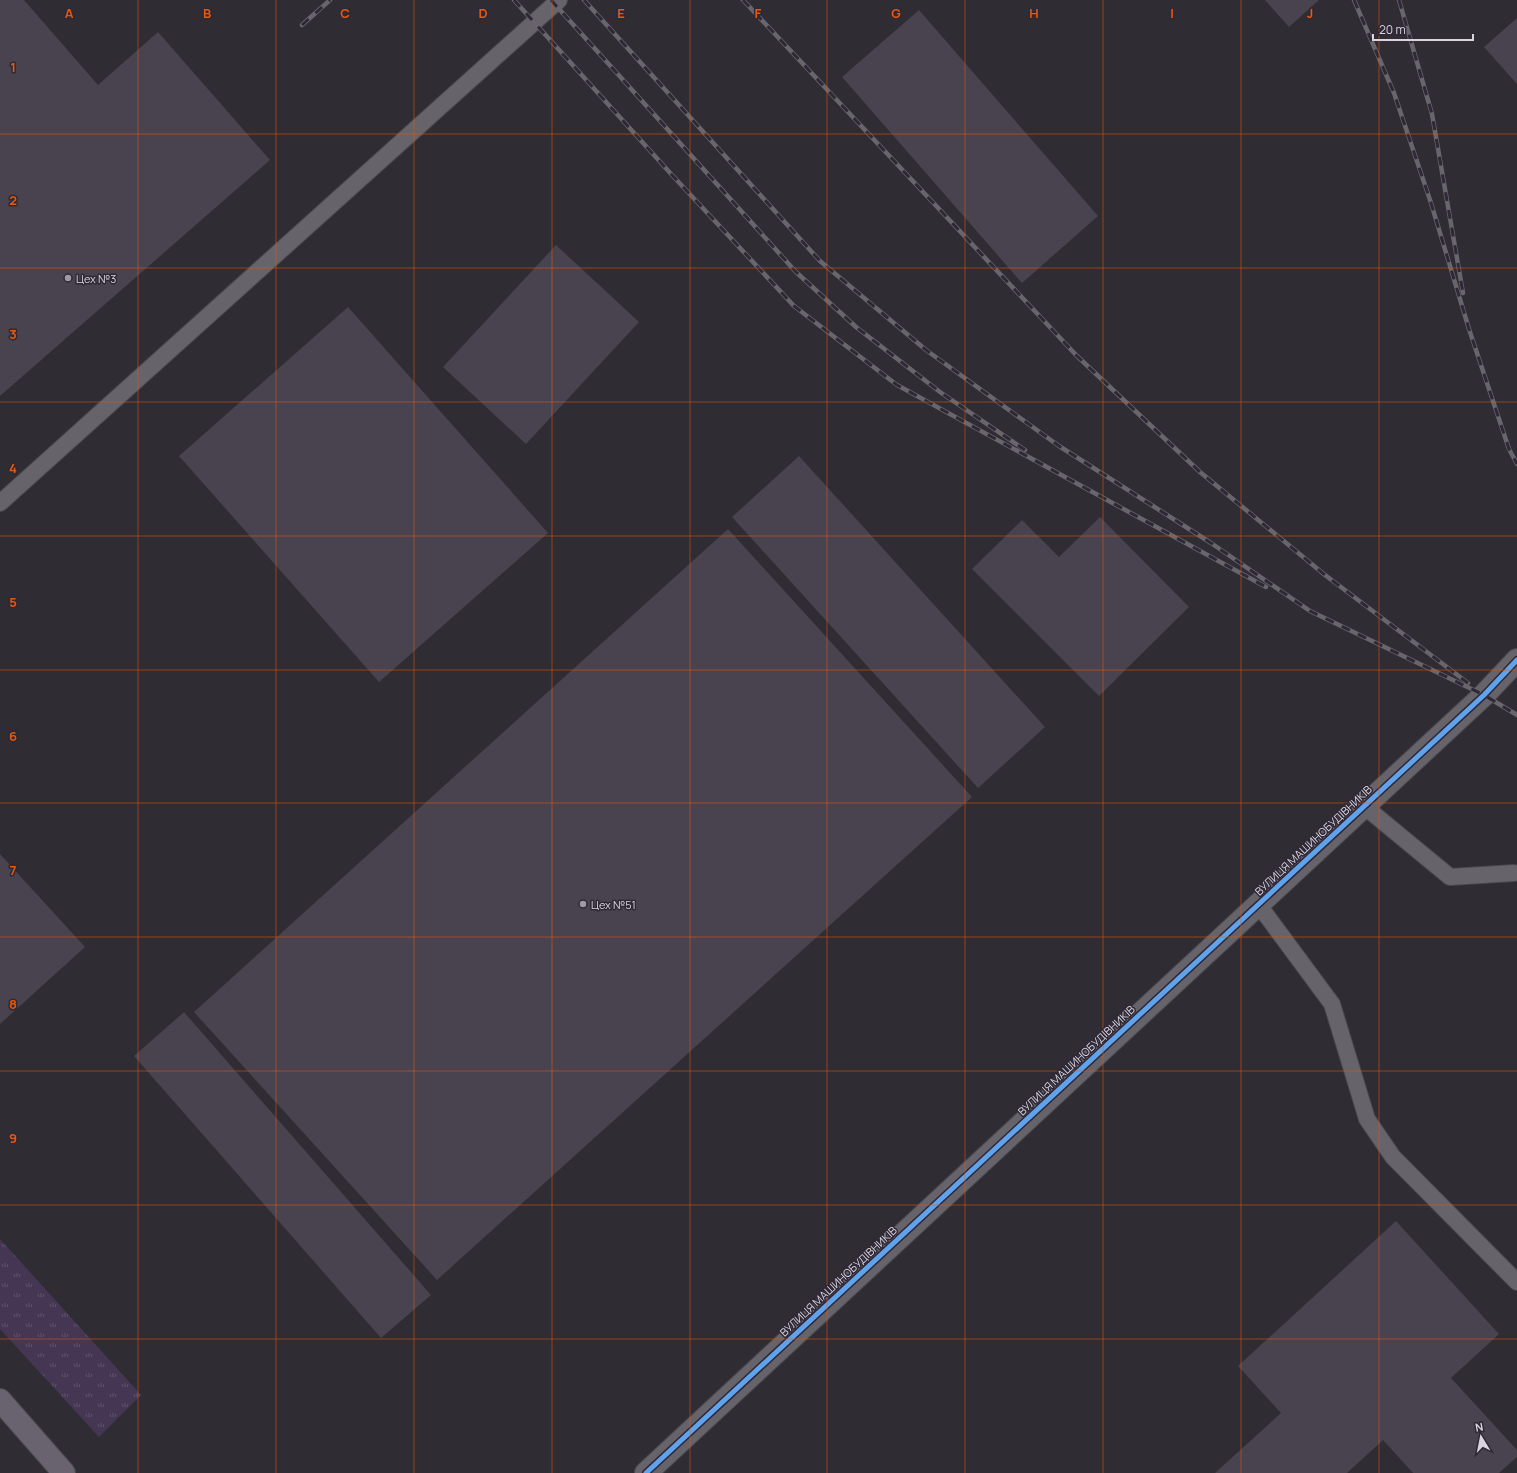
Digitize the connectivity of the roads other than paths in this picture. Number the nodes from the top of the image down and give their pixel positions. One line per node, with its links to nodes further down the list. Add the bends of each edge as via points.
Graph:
1 (559, 0): 2 (lane)
2 (0, 503)
3 (1517, 660): 4 (street, ВУЛИЦЯ МАШИНОБУДІВНИКІВ, via 1484,695)
4 (1364, 806): 5 (lane, via 1450,877); 6 (street, ВУЛИЦЯ МАШИНОБУДІВНИКІВ)
5 (1514, 873)
6 (1258, 904): 7 (lane, via 1332,1004 1367,1119 1393,1157); 10 (street, ВУЛИЦЯ МАШИНОБУДІВНИКІВ)
7 (1517, 1282)
8 (0, 1400): 9 (main road)
9 (64, 1473)
10 (646, 1473)

